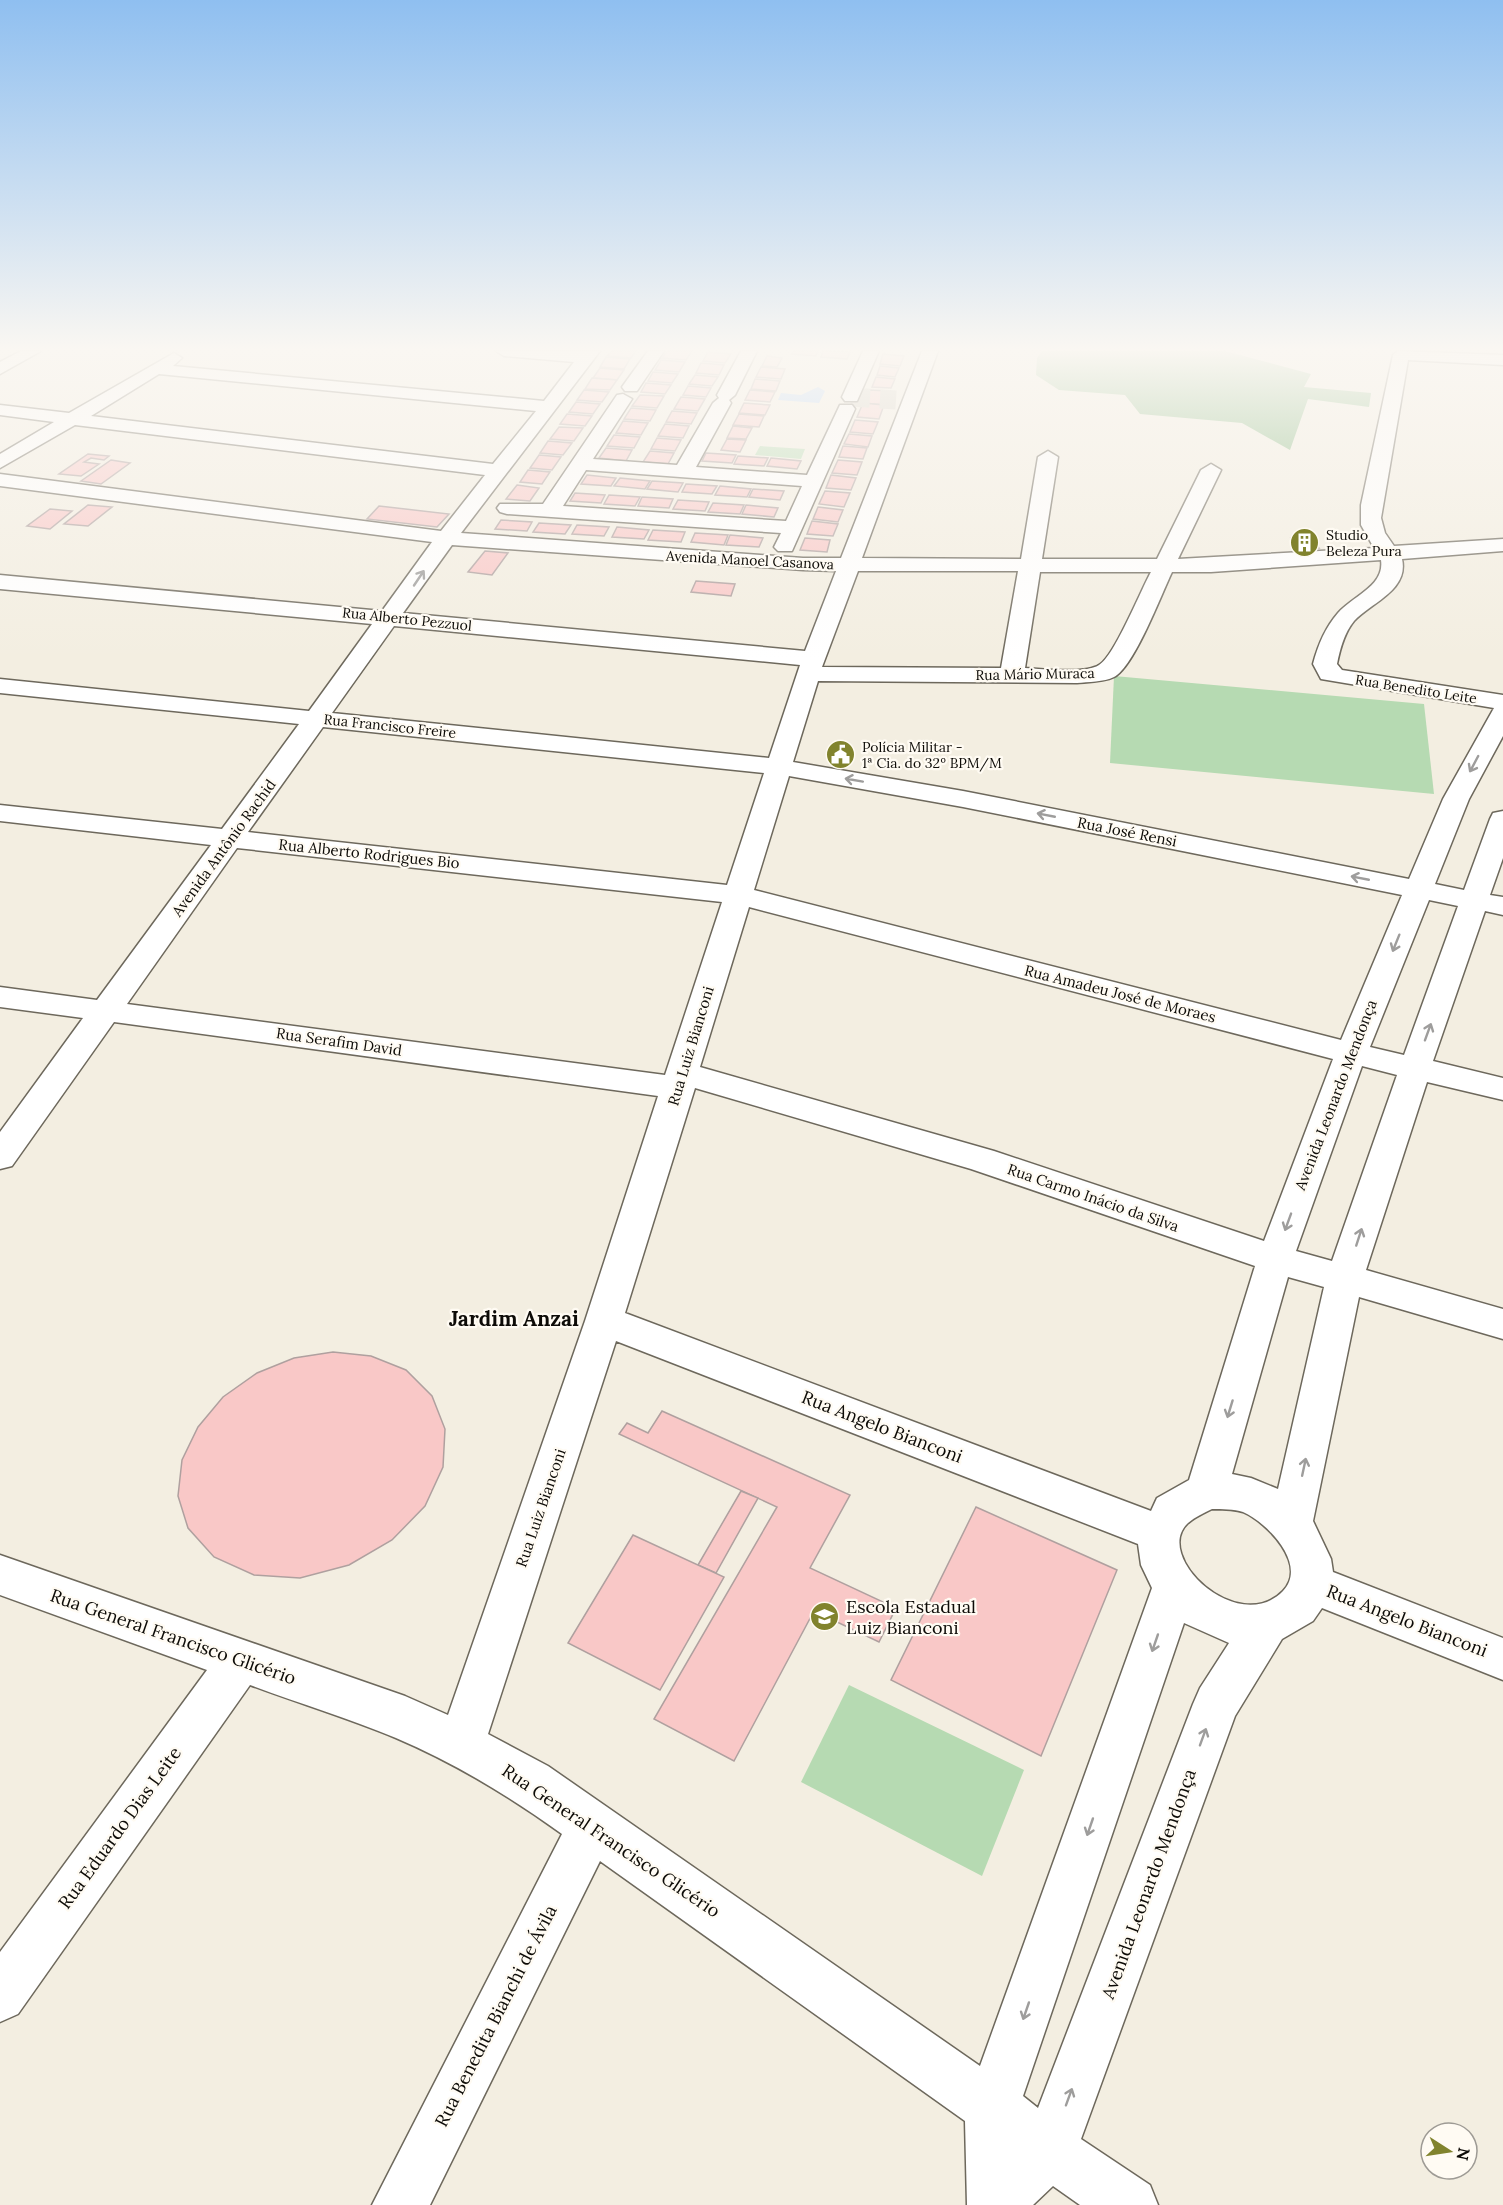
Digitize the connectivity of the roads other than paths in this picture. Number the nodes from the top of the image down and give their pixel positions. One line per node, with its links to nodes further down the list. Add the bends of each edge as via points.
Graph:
1 (14, 454): 10 (street)
2 (359, 454): 13 (street)
3 (512, 454): 13 (street, Avenida Antônio Rachid)
4 (587, 454): 11 (street)
5 (694, 454): 14 (street)
6 (826, 454): 16 (street)
7 (885, 454): 24 (street, Rua Luiz Bianconi)
8 (1381, 454): 23 (street, via 1371,523)
9 (1048, 457): 25 (street)
10 (0, 462)
11 (580, 464): 14 (street); 18 (street)
12 (1211, 470): 26 (street, Rua Mário Muraca)
13 (499, 471): 20 (street, Avenida Antônio Rachid)
14 (684, 472): 16 (street)
15 (0, 480): 20 (street, Avenida Manoel Casanova)
16 (814, 481): 19 (street)
17 (507, 508): 18 (street)
18 (549, 511): 19 (street)
19 (793, 528): 22 (street)
20 (446, 538): 24 (street, Avenida Manoel Casanova); 28 (street, Avenida Antônio Rachid, one-way to 20)
21 (1503, 545): 23 (street, Avenida Manoel Casanova)
22 (784, 548)
23 (1390, 553): 26 (street, Avenida Manoel Casanova); 32 (street, Rua Benedito Leite, via 1393,570 1386,585 1343,618 1336,628 1325,664 1329,674)
24 (847, 565): 25 (street, Avenida Manoel Casanova); 29 (street, Rua Luiz Bianconi)
25 (1030, 567): 26 (street, Avenida Manoel Casanova); 30 (street)
26 (1166, 567): 30 (street, Rua Mário Muraca, via 1111,669 1088,676)
27 (0, 582): 28 (street, Rua Alberto Pezzuol)
28 (391, 618): 29 (street, Rua Alberto Pezzuol); 34 (street, Avenida Antônio Rachid)
29 (811, 667): 30 (street, Rua Mário Muraca); 35 (street, Rua Luiz Bianconi)
30 (1012, 675)
31 (0, 686): 34 (street, Rua Francisco Freire)
32 (1503, 702)
33 (1503, 713): 39 (street, Avenida Leonardo Mendonça, one-way to 39, via 1456,799)
34 (318, 718): 35 (street, Rua Francisco Freire); 38 (street, Avenida Antônio Rachid)
35 (779, 767): 39 (street, Rua José Rensi, one-way to 35, via 963,799); 40 (street, Rua Luiz Bianconi)
36 (0, 813): 38 (street, Rua Alberto Rodrigues Bio)
37 (1503, 819): 41 (street)
38 (232, 838): 40 (street, Rua Alberto Rodrigues Bio); 43 (street, Avenida Antônio Rachid)
39 (1418, 890): 41 (street, Rua José Rensi); 44 (street, Avenida Leonardo Mendonça, one-way to 44)
40 (738, 895): 44 (street, Rua Amadeu José de Moraes); 46 (street, Rua Luiz Bianconi)
41 (1489, 903): 45 (street, one-way to 41)
42 (0, 997): 43 (street, Rua Serafim David)
43 (106, 1011): 46 (street, Rua Serafim David); 48 (street, Avenida Antônio Rachid)
44 (1351, 1053): 45 (street, Rua Amadeu José de Moraes); 49 (street, Avenida Leonardo Mendonça, one-way to 49)
45 (1415, 1068): 47 (street, Rua Amadeu José de Moraes); 50 (street, one-way to 45)
46 (681, 1080): 49 (street, Rua Carmo Inácio da Silva, via 982,1160); 51 (street, Rua Luiz Bianconi)
47 (1503, 1089)
48 (0, 1156)
49 (1275, 1259): 50 (street, Rua Carmo Inácio da Silva); 53 (street, Avenida Leonardo Mendonça, one-way to 53)
50 (1344, 1280): 52 (street, Rua Carmo Inácio da Silva); 54 (street, one-way to 50)
51 (603, 1321): 55 (street, Rua Angelo Bianconi); 62 (street, Rua Luiz Bianconi)
52 (1503, 1324)
53 (1206, 1491): 54 (street, via 1251,1497 1274,1508); 55 (street, via 1186,1498 1170,1510)
54 (1292, 1524): 57 (street, via 1311,1563)
55 (1160, 1533): 58 (street, via 1158,1547 1163,1568)
56 (0, 1575): 61 (street, Rua General Francisco Glicério)
57 (1310, 1583): 59 (street, via 1302,1602 1287,1617); 60 (street, Rua Angelo Bianconi)
58 (1174, 1588): 59 (street, via 1193,1606 1216,1619 1242,1626); 65 (street, one-way to 65)
59 (1266, 1625): 66 (street, Avenida Leonardo Mendonça, one-way to 59, via 1216,1704)
60 (1503, 1659)
61 (240, 1661): 62 (street, Rua General Francisco Glicério, via 405,1719); 64 (street, Rua Eduardo Dias Leite)
62 (461, 1745): 63 (street, Rua General Francisco Glicério, via 531,1783)
63 (591, 1827): 65 (street, Rua General Francisco Glicério); 68 (street, Rua Benedita Bianchi de Ávila)
64 (0, 1996)
65 (992, 2107): 66 (street, Rua General Francisco Glicério); 67 (street)
66 (1049, 2151): 67 (street); 69 (street, Rua General Francisco Glicério)
67 (996, 2204)
68 (400, 2205)
69 (1130, 2205)

